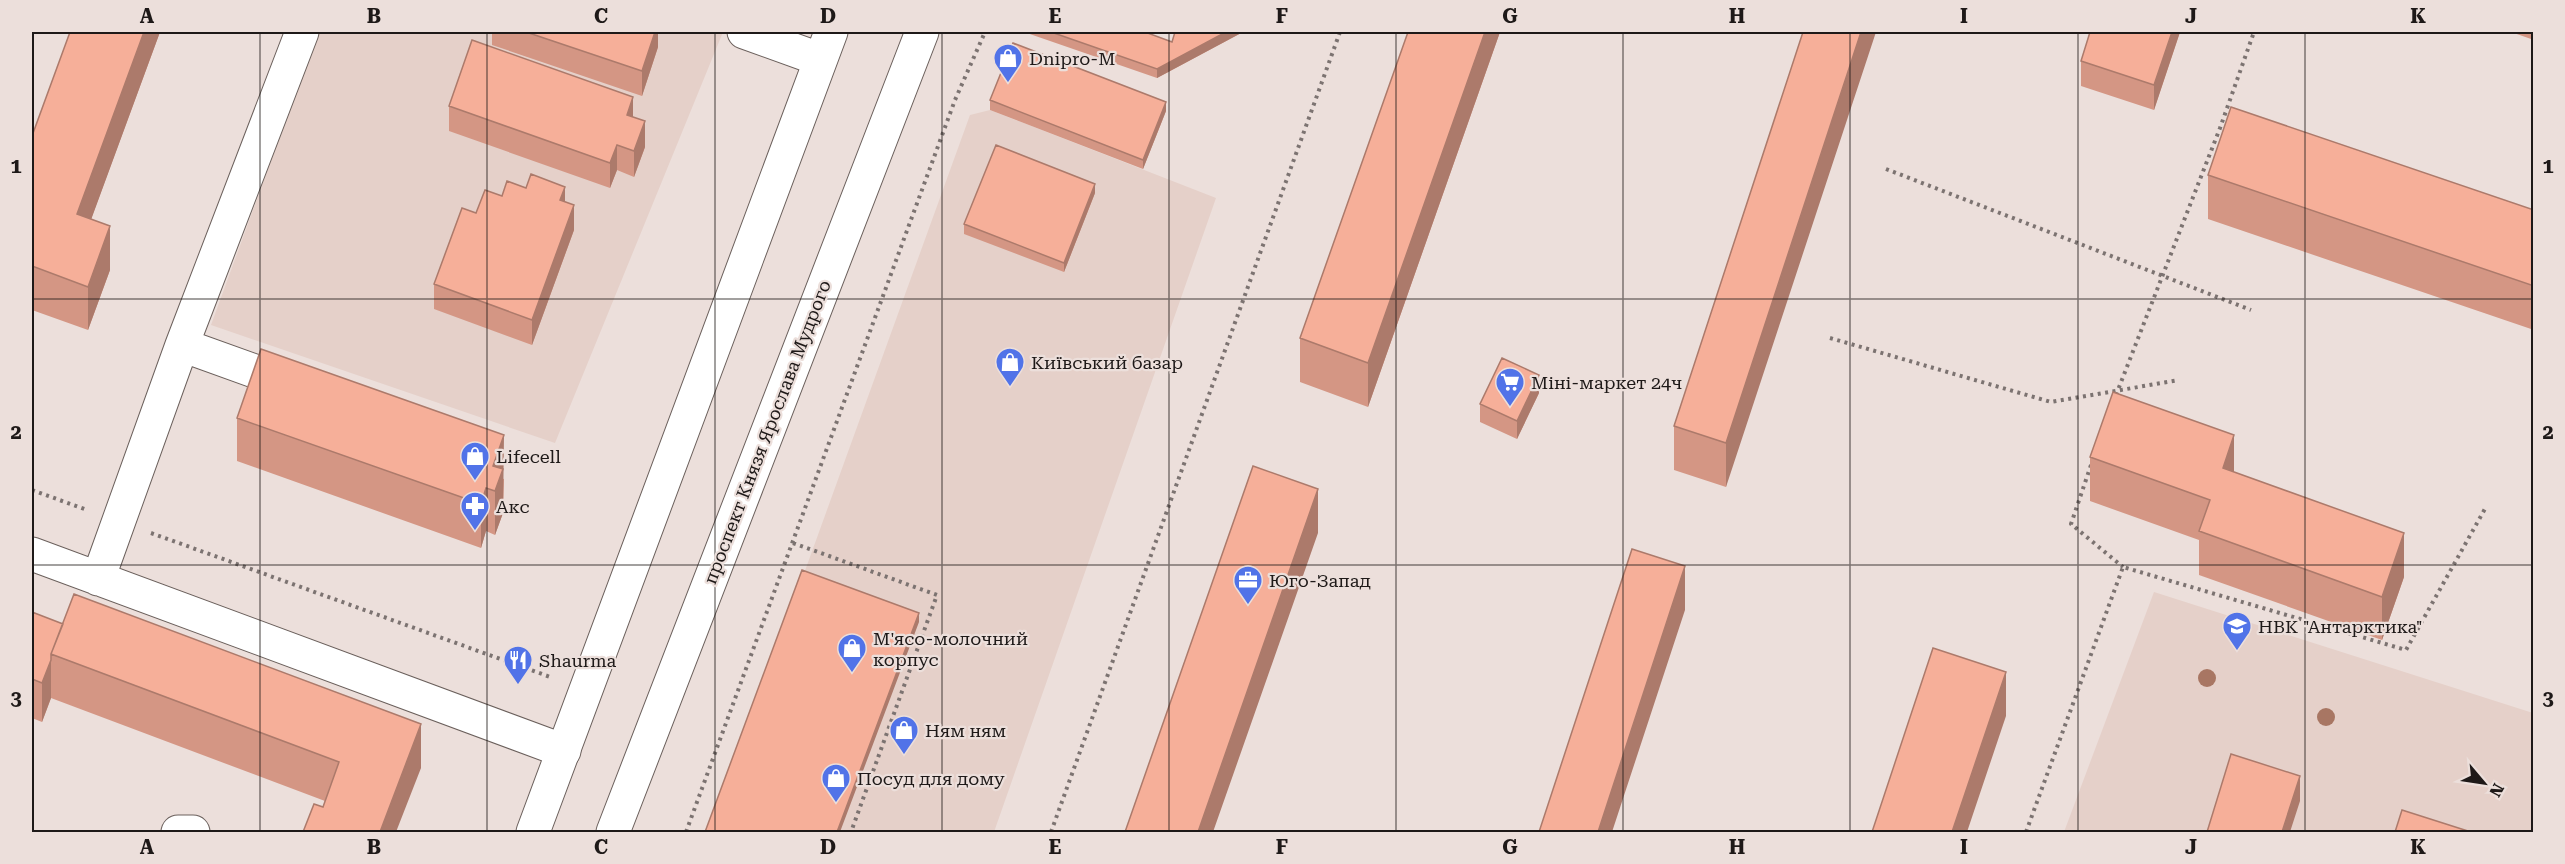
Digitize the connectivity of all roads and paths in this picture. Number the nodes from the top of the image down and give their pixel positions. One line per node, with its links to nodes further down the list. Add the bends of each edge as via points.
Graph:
1 (302, 32): 12 (main road)
2 (744, 32): 7 (main road)
3 (922, 32): 30 (main road, проспект Князя Ярослава Мудрого)
4 (985, 32): 21 (path, via 956,100)
5 (1340, 32): 33 (path)
6 (2254, 32): 9 (path)
7 (825, 45): 25 (main road)
8 (1886, 169): 9 (path)
9 (2163, 276): 10 (path); 14 (path)
10 (2251, 310)
11 (1830, 338): 14 (path, via 2051,402)
12 (182, 345): 15 (main road); 20 (main road)
13 (2179, 380): 14 (path)
14 (2118, 391): 16 (path)
15 (327, 397)
16 (2115, 398)
17 (2093, 458): 23 (path, via 2071,524)
18 (32, 490): 20 (path)
19 (2486, 507): 23 (path, via 2406,650)
20 (119, 521): 24 (main road); 25 (path)
21 (793, 543): 31 (path); 32 (path, via 937,595)
22 (32, 554): 24 (main road)
23 (2123, 567): 34 (path)
24 (98, 579): 26 (main road)
25 (585, 690): 26 (main road)
26 (564, 751): 29 (main road)
27 (178, 832): 28 (main road)
28 (193, 832)
29 (533, 832)
30 (613, 832)
31 (686, 832)
32 (851, 832)
33 (1051, 832)
34 (2026, 832)

